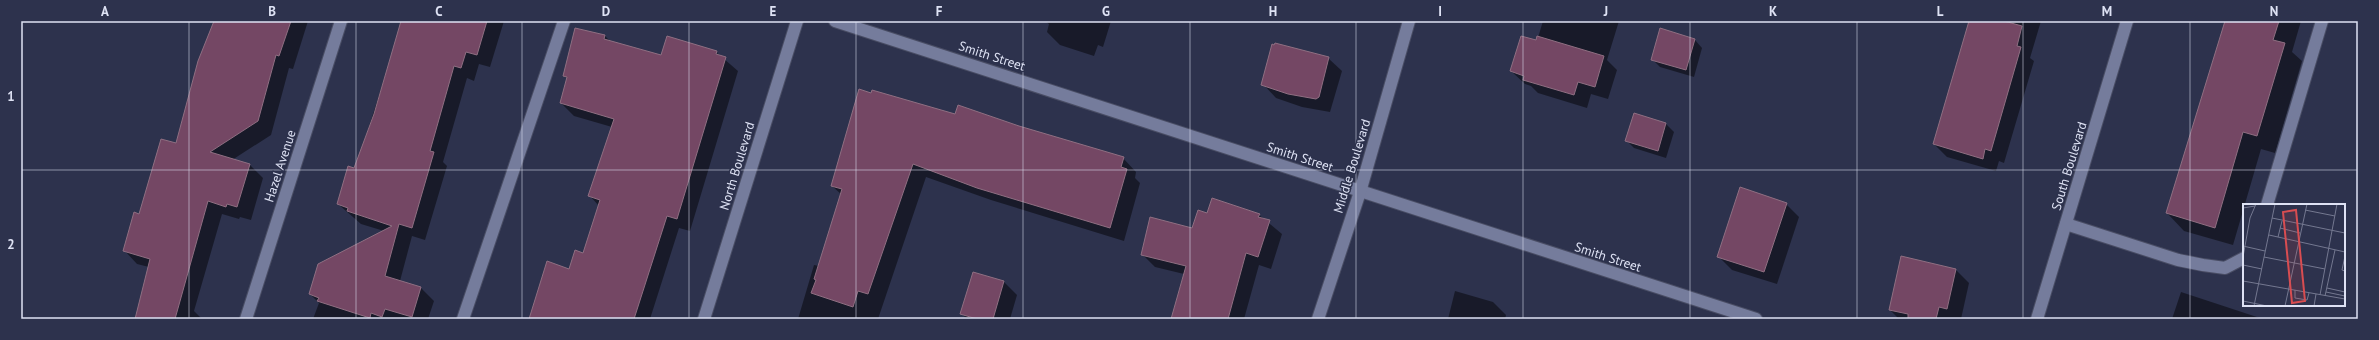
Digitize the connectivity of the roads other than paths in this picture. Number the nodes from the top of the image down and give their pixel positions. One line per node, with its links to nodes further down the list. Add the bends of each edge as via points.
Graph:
1 (341, 21): 12 (street, Hazel Avenue)
2 (564, 21): 13 (street)
3 (797, 21): 14 (street, North Boulevard)
4 (836, 21): 8 (street, Smith Street)
5 (1409, 21): 8 (street, Middle Boulevard)
6 (2127, 21): 10 (street, South Boulevard)
7 (2322, 21): 9 (street)
8 (1360, 192): 15 (street, Middle Boulevard); 16 (street, Smith Street)
9 (2267, 204)
10 (2066, 224): 11 (street, via 2197,264 2226,268); 17 (street, South Boulevard)
11 (2243, 259)
12 (246, 319)
13 (463, 319)
14 (704, 319)
15 (1318, 319)
16 (1756, 319)
17 (2037, 319)

